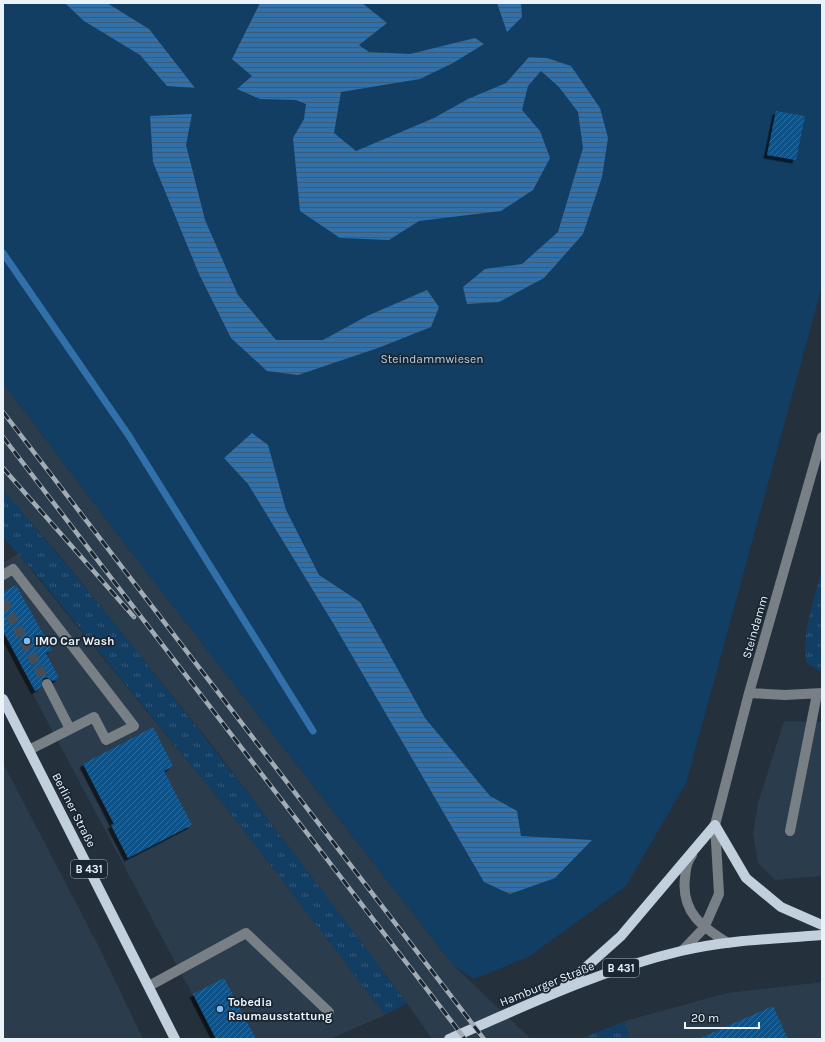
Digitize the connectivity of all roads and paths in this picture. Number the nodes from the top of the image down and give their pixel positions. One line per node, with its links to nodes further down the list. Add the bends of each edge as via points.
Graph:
1 (822, 437): 4 (street, Steindamm)
2 (3, 575): 7 (street, via 13,569 134,726 106,740 94,717)
3 (47, 684): 7 (street)
4 (749, 693): 5 (street); 9 (street, Steindamm)
5 (819, 693): 10 (street)
6 (3, 699): 8 (main road, Berliner Straße / B 431)
7 (70, 728): 8 (street)
8 (29, 750): 16 (main road, Berliner Straße / B 431)
9 (715, 825): 11 (main road, via 746,878 781,907); 12 (street, Steindamm, via 719,894); 12 (street, Steindamm, via 687,862 683,891 692,915); 17 (main road, via 622,936)
10 (790, 831)
11 (822, 925)
12 (704, 928): 14 (street, Steindamm); 15 (street, Steindamm)
13 (822, 935): 14 (main road, Hamburger Straße / B 431)
14 (728, 943): 15 (main road, Hamburger Straße / B 431)
15 (682, 950): 17 (main road, Hamburger Straße / B 431, via 637,962)
16 (149, 986): 18 (street, via 246,933); 19 (main road, Berliner Straße / B 431)
17 (560, 990): 20 (main road, Hamburger Straße / B 431)
18 (329, 1012)
19 (175, 1039)
20 (450, 1039)

